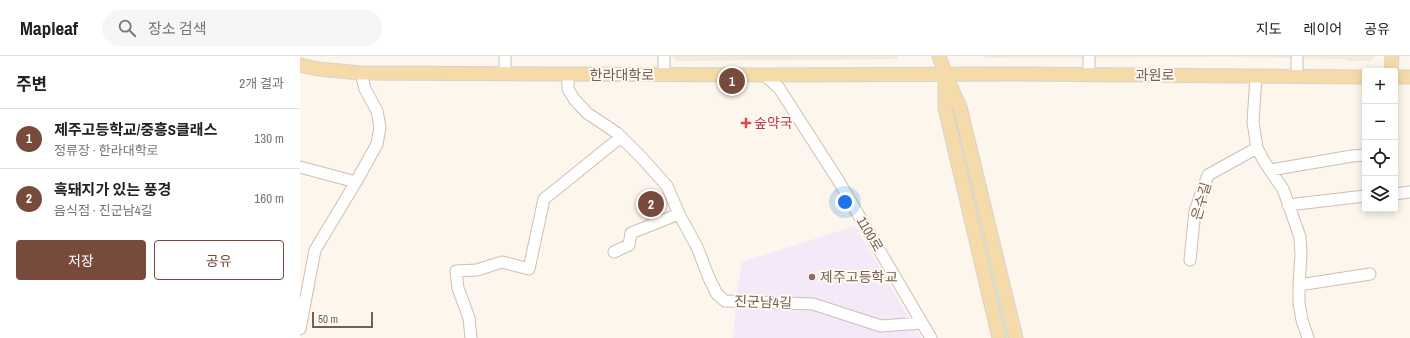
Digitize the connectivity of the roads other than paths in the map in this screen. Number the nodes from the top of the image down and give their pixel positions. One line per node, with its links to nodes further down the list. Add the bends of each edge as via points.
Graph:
1 (505, 56): 10 (street)
2 (664, 56): 13 (street)
3 (939, 56): 11 (main road)
4 (1089, 56): 14 (street)
5 (1297, 56): 17 (street)
6 (1392, 56): 8 (main road)
7 (300, 65): 9 (main road, 한라대학로)
8 (1391, 68)
9 (361, 73): 10 (main road, 한라대학로); 26 (street, via 365,89 377,111 380,127 377,144)
10 (505, 73): 12 (main road, 한라대학로)
11 (945, 74): 14 (main road, 과원로); 15 (main road, 한라대학로); 40 (main road, via 945,108); 41 (main road, via 960,106)
12 (568, 75): 13 (main road, 한라대학로); 21 (street, 진군남4길, via 568,89 574,99 587,113)
13 (664, 75): 15 (main road, 한라대학로)
14 (1089, 75): 16 (main road, 과원로)
15 (764, 76): 36 (street, 1100로, via 779,88 838,180)
16 (1256, 76): 17 (main road, 과원로); 22 (street, via 1253,122)
17 (1297, 76): 18 (main road, 과원로)
18 (1362, 77)
19 (1398, 77): 20 (main road)
20 (1410, 77)
21 (621, 137): 31 (street, 진군남4길, via 667,186); 38 (street, via 544,199 529,269 502,262 477,270 456,271 458,288 469,318)
22 (1257, 148): 25 (street); 33 (street, 은수길, via 1208,175 1195,211)
23 (1362, 155): 25 (street)
24 (300, 167): 26 (street)
25 (1270, 170): 30 (street, via 1283,189)
26 (356, 182): 37 (street, via 315,250)
27 (1410, 192): 28 (street)
28 (1398, 194)
29 (1362, 196): 30 (street)
30 (1288, 205): 35 (street, via 1300,237)
31 (679, 214): 32 (street, via 631,233 629,244); 36 (street, 진군남4길, via 697,247 717,294 725,301 813,304 880,326)
32 (614, 252)
33 (1190, 260)
34 (1370, 274): 35 (street)
35 (1299, 285): 42 (street, via 1299,303)
36 (922, 323): 39 (street, 1100로)
37 (300, 329)
38 (471, 338)
39 (931, 338)
40 (1000, 338)
41 (1016, 338)
42 (1308, 338)

